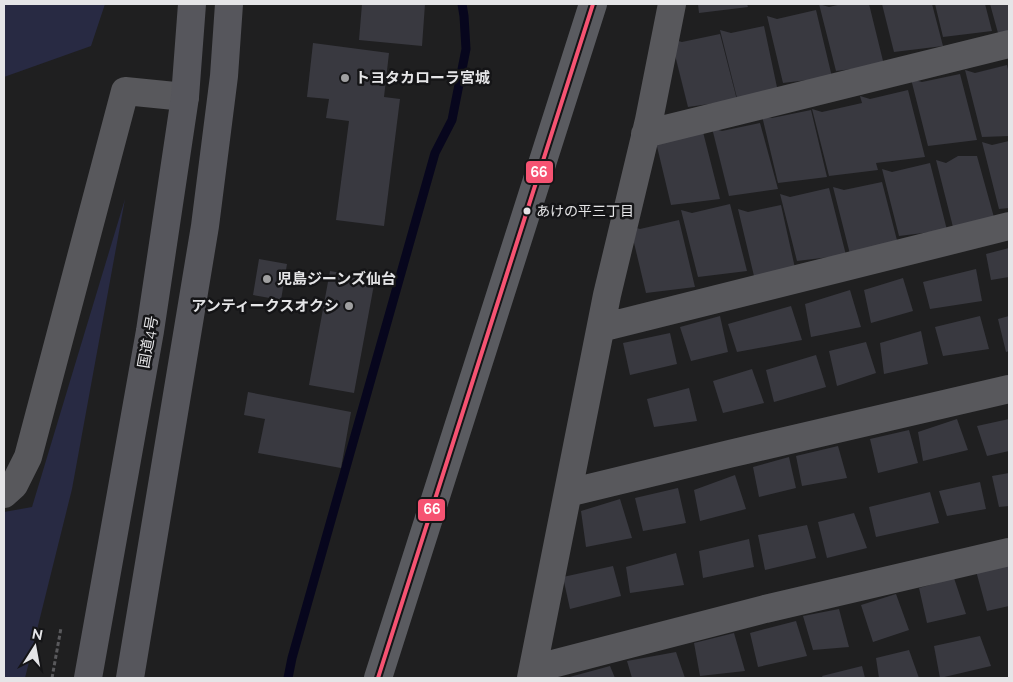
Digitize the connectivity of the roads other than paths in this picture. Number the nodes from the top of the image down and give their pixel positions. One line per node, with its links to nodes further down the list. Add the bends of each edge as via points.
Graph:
1 (192, 4): 6 (highway, 国道4号)
2 (229, 4): 16 (highway, via 224,76 205,226)
3 (594, 4): 17 (street)
4 (672, 4): 7 (street)
5 (1009, 44): 7 (street)
6 (184, 97): 12 (street, via 125,91 28,457 14,485); 15 (highway, 国道4号, via 150,331)
7 (645, 134): 9 (street)
8 (1009, 226): 9 (street)
9 (601, 328): 11 (street)
10 (1009, 389): 11 (street)
11 (568, 493): 14 (street)
12 (4, 494)
13 (1009, 552): 14 (street, via 765,609)
14 (532, 674)
15 (88, 678)
16 (130, 678)
17 (378, 678)

